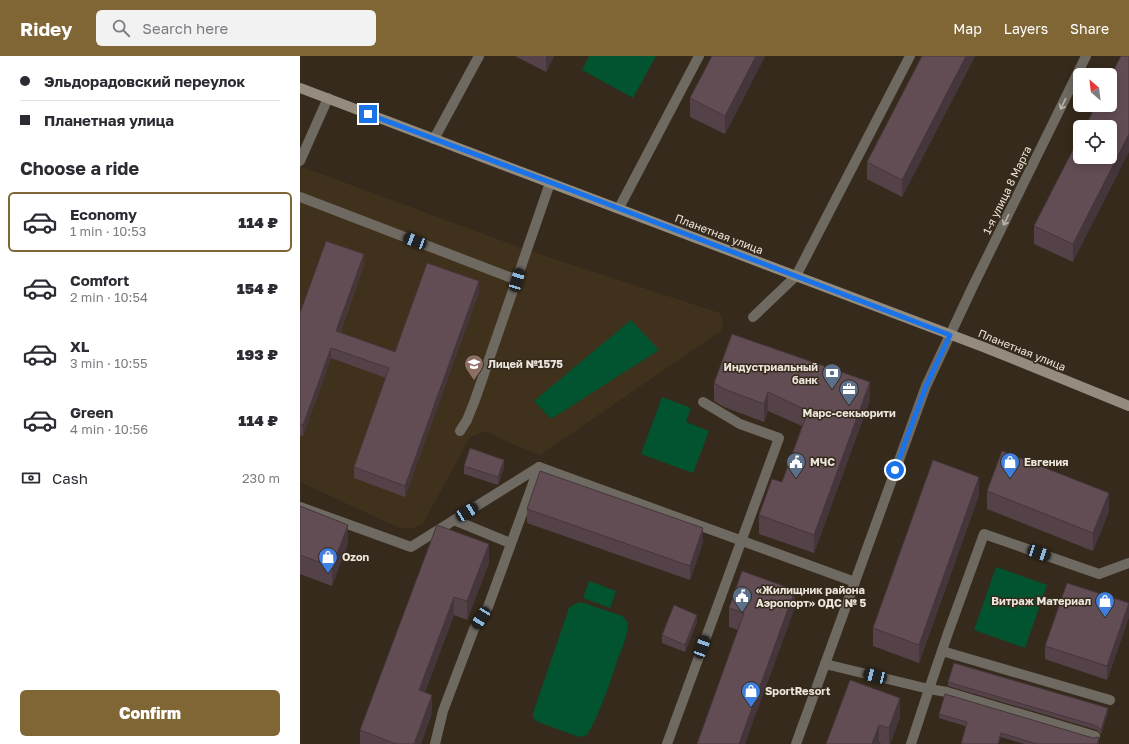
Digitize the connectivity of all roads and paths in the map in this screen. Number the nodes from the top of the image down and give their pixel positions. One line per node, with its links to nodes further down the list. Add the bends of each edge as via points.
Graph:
1 (479, 56): 7 (street)
2 (699, 56): 11 (street)
3 (910, 56): 12 (street)
4 (1086, 56): 15 (street, 1-я улица 8 Марта, one-way to 15)
5 (300, 88): 6 (street, Планетная улица)
6 (328, 98): 7 (street, Планетная улица); 8 (street)
7 (434, 139): 9 (street, Планетная улица)
8 (300, 162)
9 (550, 182): 11 (street, Планетная улица); 13 (street)
10 (300, 197): 13 (street)
11 (619, 208): 12 (street, Планетная улица)
12 (796, 276): 14 (street); 15 (street, Планетная улица)
13 (517, 280): 18 (street, via 468,420)
14 (753, 318)
15 (950, 335): 17 (street, Планетная улица); 25 (street, 1-я улица 8 Марта, via 926,386)
16 (703, 402): 22 (street, via 740,424 779,438)
17 (1129, 406)
18 (460, 431)
19 (539, 467): 21 (street); 22 (street); 23 (street)
20 (300, 507): 21 (street, via 411,547)
21 (454, 520): 23 (street)
22 (740, 540): 25 (street); 32 (street)
23 (510, 542): 31 (street, via 488,607 474,629 443,710)
24 (1129, 563): 26 (street, via 1099,574 984,534)
25 (855, 582): 27 (street, 1-я улица 8 Марта)
26 (942, 651): 28 (street); 29 (street)
27 (825, 664): 28 (street); 33 (street, 1-я улица 8 Марта)
28 (929, 689): 30 (street); 34 (street)
29 (1110, 700)
30 (1095, 736)
31 (434, 744)
32 (667, 744)
33 (796, 744)
34 (911, 744)

